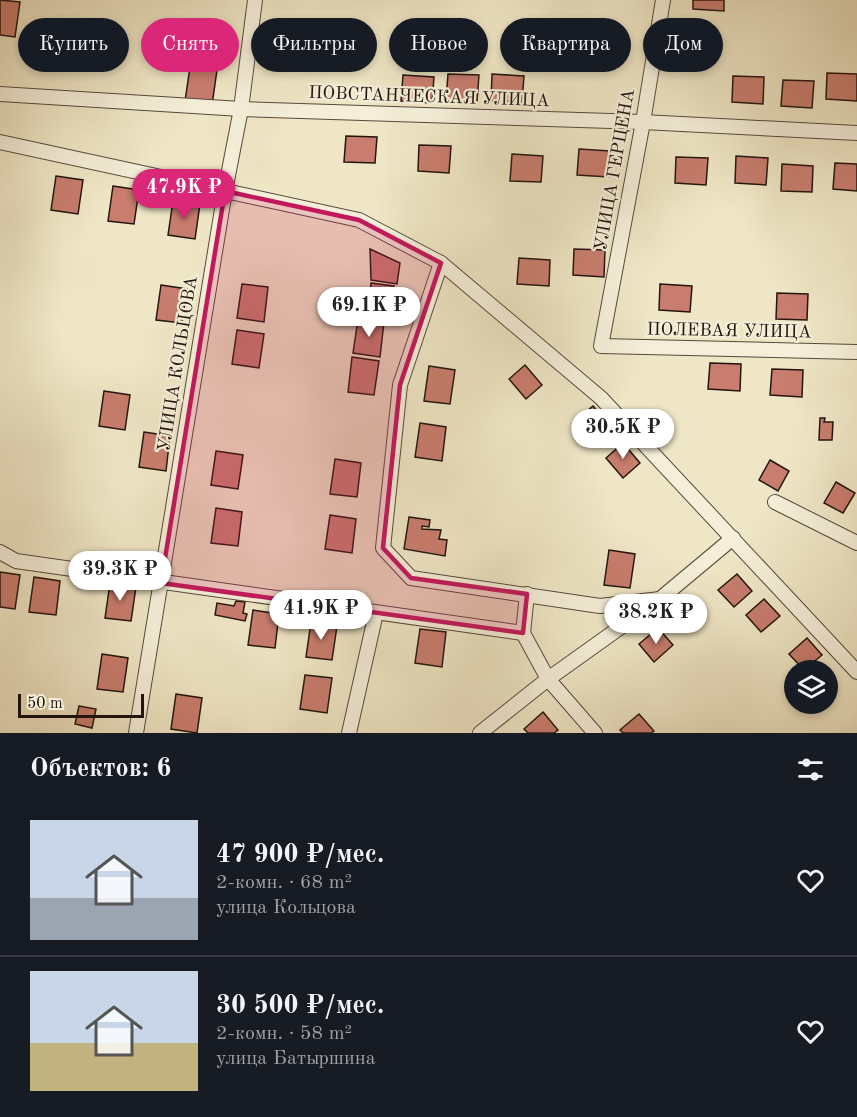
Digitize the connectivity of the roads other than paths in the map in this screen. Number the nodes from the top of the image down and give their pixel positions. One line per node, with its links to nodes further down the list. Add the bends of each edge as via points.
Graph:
1 (255, 0): 4 (street, УЛИЦА КОЛЬЦОВА)
2 (663, 0): 5 (street, УЛИЦА ГЕРЦЕНА)
3 (0, 94): 4 (street, ПОВСТАНЧЕСКАЯ УЛИЦА)
4 (241, 109): 5 (street, ПОВСТАНЧЕСКАЯ УЛИЦА); 8 (street, УЛИЦА КОЛЬЦОВА)
5 (643, 122): 6 (street, ПОВСТАНЧЕСКАЯ УЛИЦА); 10 (street, УЛИЦА ГЕРЦЕНА)
6 (857, 133)
7 (0, 142): 8 (street)
8 (225, 191): 9 (street, via 359,220); 16 (street, УЛИЦА КОЛЬЦОВА)
9 (441, 263): 13 (street, via 601,398); 17 (street, via 400,385 383,548 411,578)
10 (601, 346): 11 (street, ПОЛЕВАЯ УЛИЦА)
11 (857, 352)
12 (775, 502): 14 (street)
13 (733, 538): 18 (street); 21 (street)
14 (857, 543)
15 (0, 552): 16 (street, via 16,561)
16 (161, 583): 19 (street); 23 (street, УЛИЦА КОЛЬЦОВА)
17 (527, 594): 18 (street, via 600,606); 20 (street)
18 (660, 599): 22 (street)
19 (376, 613): 20 (street); 24 (street)
20 (524, 633): 22 (street)
21 (857, 672)
22 (548, 679): 25 (street); 26 (street)
23 (136, 733)
24 (349, 733)
25 (480, 733)
26 (595, 733)

